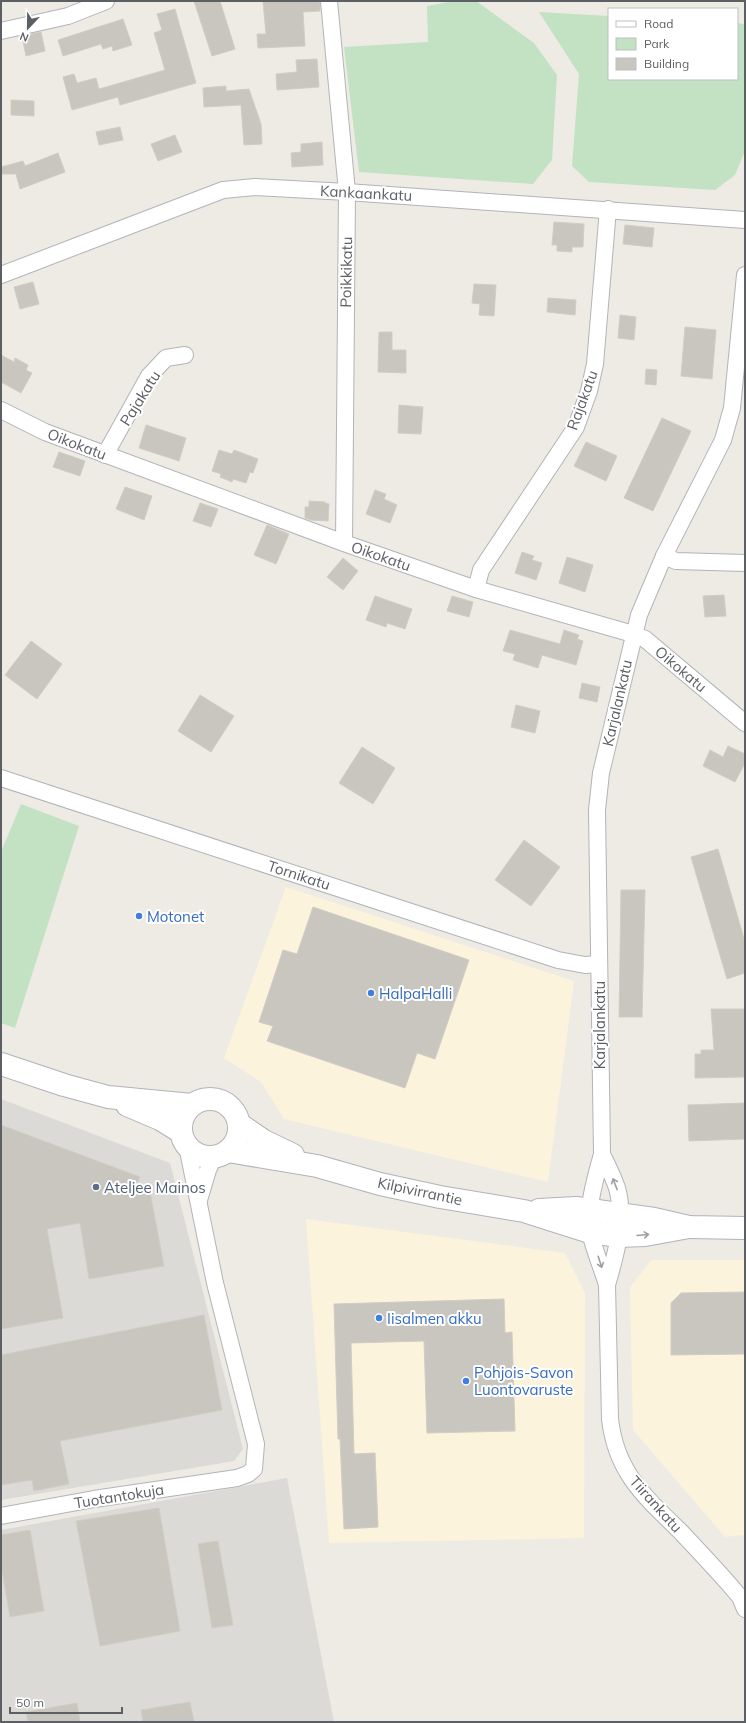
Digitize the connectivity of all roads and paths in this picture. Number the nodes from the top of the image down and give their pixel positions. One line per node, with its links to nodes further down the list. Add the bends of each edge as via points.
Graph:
1 (106, 1): 3 (street, via 68,16)
2 (329, 1): 4 (street, Poikkikatu)
3 (1, 32)
4 (347, 192): 5 (street, Kankaankatu); 7 (street, Kankaankatu, via 255,187 223,190); 13 (street, Poikkikatu)
5 (608, 209): 6 (street, Kankaankatu); 16 (street, Rajakatu, via 595,364 589,390 576,427 481,570)
6 (745, 220)
7 (1, 275)
8 (745, 275): 11 (street, Karjalankatu)
9 (185, 355): 12 (street, Pajakatu, via 166,358 149,376)
10 (1, 410): 12 (street, Oikokatu, via 45,432)
11 (739, 410): 14 (street, Karjalankatu)
12 (105, 455): 13 (street, Oikokatu)
13 (344, 543): 16 (street, Oikokatu)
14 (664, 556): 15 (street, via 676,561); 17 (street, Karjalankatu)
15 (745, 562)
16 (476, 589): 17 (street, Oikokatu)
17 (633, 634): 18 (street, Oikokatu, via 645,639); 20 (street, Karjalankatu, via 602,773 597,810)
18 (745, 723)
19 (1, 778): 20 (street, Tornikatu, via 558,960 585,965)
20 (599, 964): 27 (street, Karjalankatu)
21 (1, 1064): 22 (street, via 64,1085)
22 (108, 1096): 23 (street); 25 (street, via 160,1119)
23 (192, 1105): 24 (street, via 206,1099 221,1101 233,1110); 25 (street, via 183,1117)
24 (239, 1124): 26 (street, via 237,1139); 28 (street, Kilpivirrantie, via 264,1142)
25 (184, 1139): 26 (street, via 199,1156); 29 (street)
26 (221, 1154): 28 (street, Kilpivirrantie); 29 (street, via 208,1170)
27 (602, 1154): 31 (street, Karjalankatu); 32 (street, Karjalankatu, one-way to 27, via 617,1188)
28 (317, 1166): 30 (street, Kilpivirrantie, via 380,1184)
29 (198, 1203): 36 (street, Tuotantokuja, via 215,1283 256,1444 254,1469 237,1478)
30 (524, 1210): 31 (street, Kilpivirrantie); 34 (street, Kilpivirrantie)
31 (590, 1210): 32 (street, Kilpivirrantie); 34 (street, Tiirankatu)
32 (620, 1226): 33 (street, Kilpivirrantie, via 645,1235 689,1227); 34 (street, Kilpivirrantie); 35 (street, Tiirankatu)
33 (745, 1228)
34 (590, 1232): 35 (street, Tiirankatu, one-way to 35)
35 (607, 1285): 37 (street, Tiirankatu, via 610,1419 612,1437 620,1456 639,1489 728,1583 740,1597)
36 (1, 1516)
37 (745, 1609)

